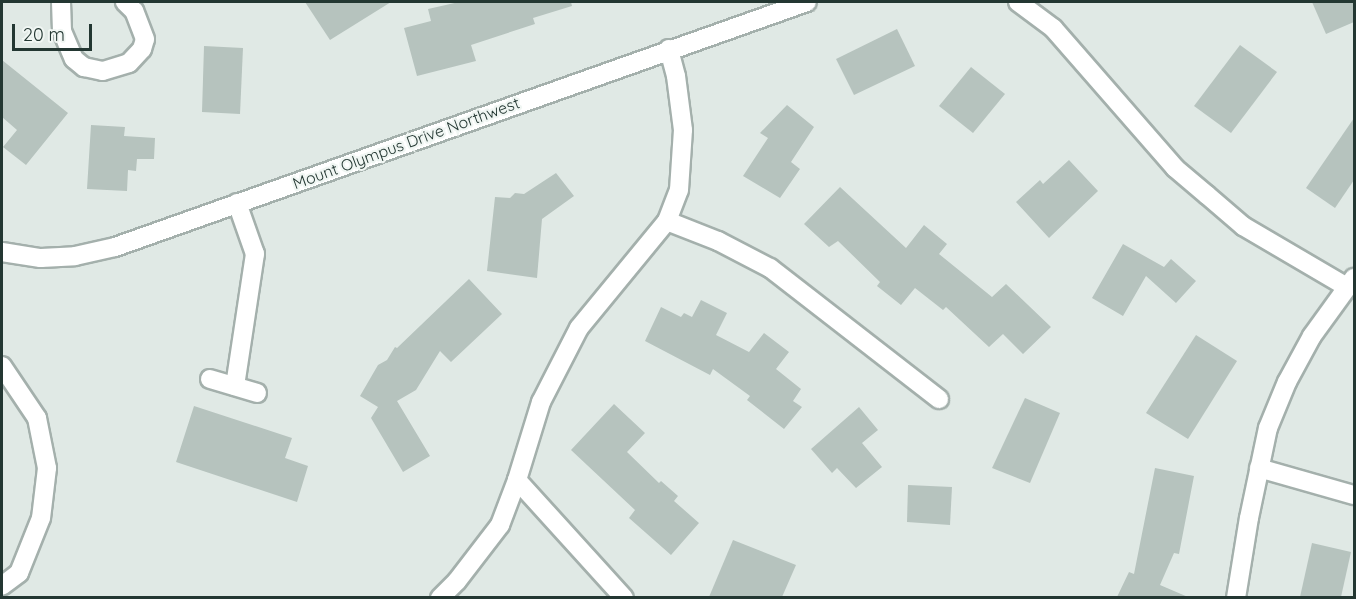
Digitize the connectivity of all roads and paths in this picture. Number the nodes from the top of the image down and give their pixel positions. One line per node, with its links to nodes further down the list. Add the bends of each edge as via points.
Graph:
1 (62, 2): 2 (street, via 62,31 74,59 84,67 103,71 129,63 142,49 145,39 134,11)
2 (125, 2)
3 (807, 2): 5 (street, Mount Olympus Drive Northwest)
4 (1018, 2): 9 (street, via 1053,28 1175,168 1243,226)
5 (669, 49): 6 (street, Mount Olympus Drive Northwest); 7 (street, via 683,130 679,190)
6 (237, 203): 8 (street, Mount Olympus Drive Northwest, via 115,247 75,256 40,258); 12 (street, via 255,254)
7 (667, 221): 14 (street, via 770,268); 16 (street, via 579,327 541,402)
8 (2, 252)
9 (1351, 282): 15 (street, via 1312,336 1287,382 1268,428)
10 (2, 366): 18 (street, via 37,418 47,468 41,518 19,573)
11 (210, 379): 12 (street)
12 (235, 386): 13 (street)
13 (257, 393)
14 (939, 399)
15 (1259, 468): 17 (street); 21 (street)
16 (517, 480): 19 (street, via 500,525); 20 (street)
17 (1354, 495)
18 (2, 586)
19 (440, 597)
20 (624, 597)
21 (1236, 597)

